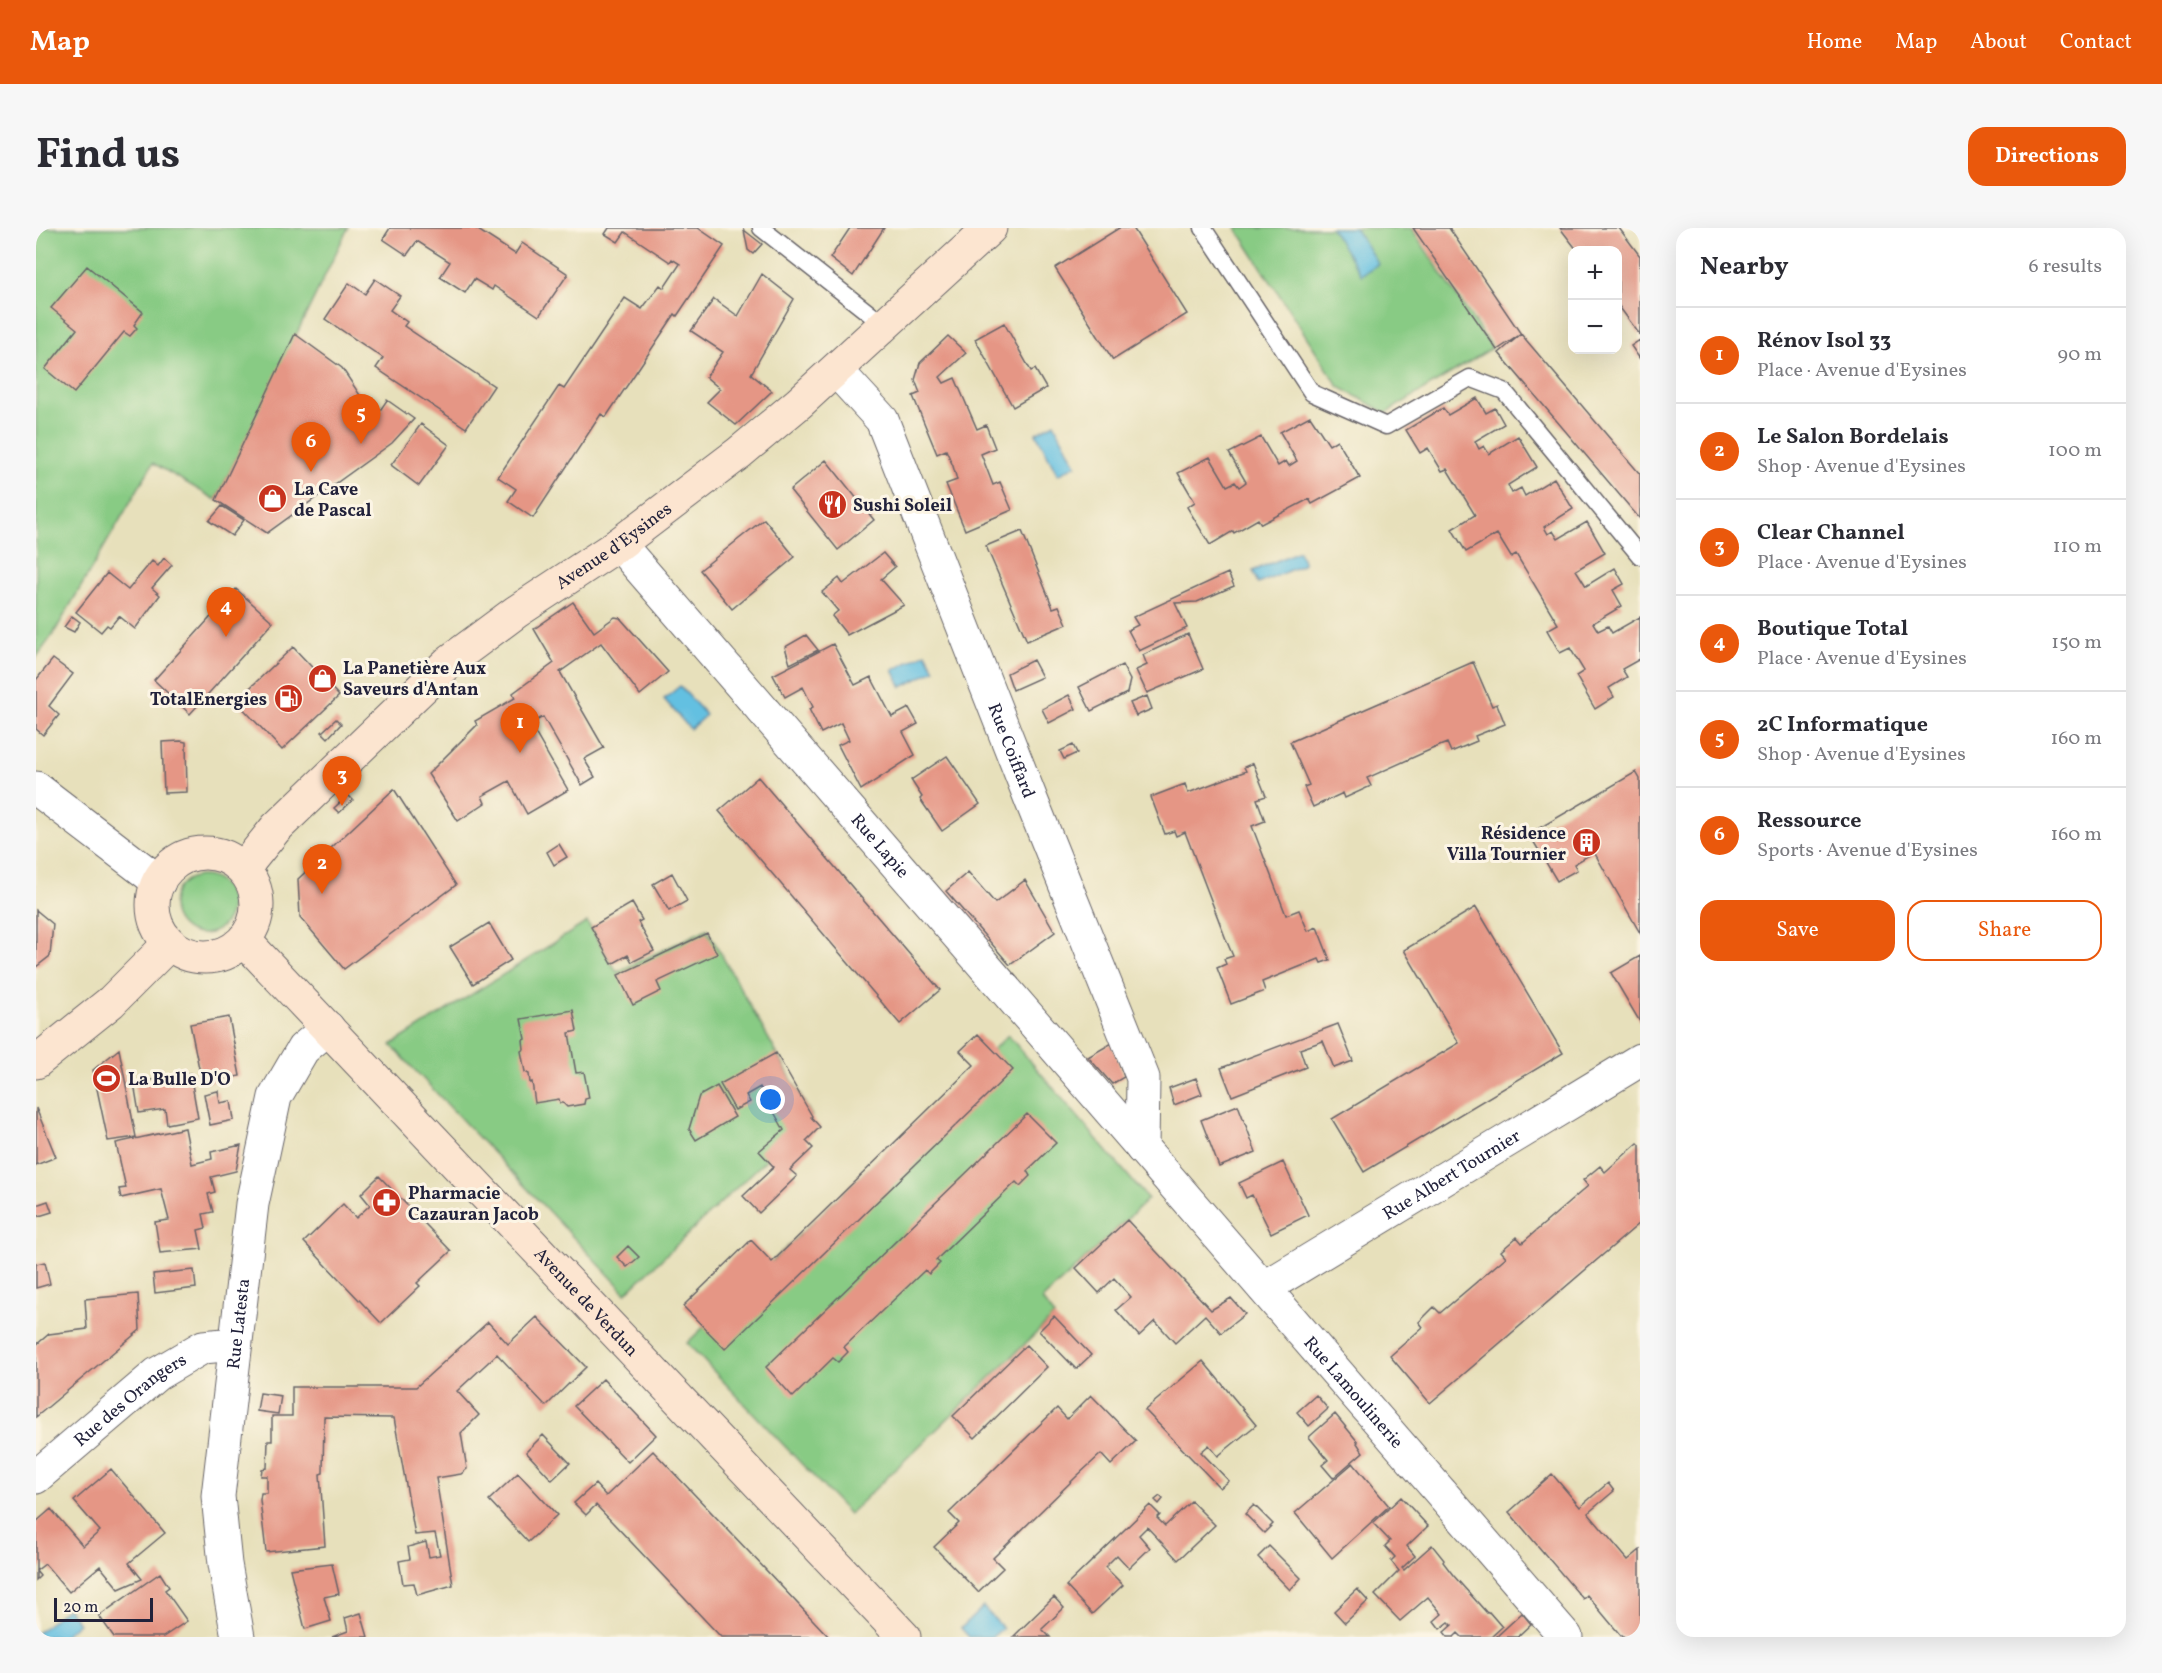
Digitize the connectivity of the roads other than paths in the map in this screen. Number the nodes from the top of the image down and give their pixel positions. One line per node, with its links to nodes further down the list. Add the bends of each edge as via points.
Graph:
1 (761, 228): 4 (lane)
2 (990, 228): 4 (street, Avenue d'Eysines)
3 (1203, 228): 7 (lane, via 1312,393 1386,426 1470,378 1504,391)
4 (884, 325): 5 (street, Avenue d'Eysines)
5 (836, 370): 6 (street, Avenue d'Eysines, via 739,453); 16 (street, Rue Coiffard, via 882,420 1143,1078)
6 (619, 544): 9 (street, Avenue d'Eysines, via 450,661 276,828); 16 (street, Rue Lapie)
7 (1640, 556)
8 (36, 788): 10 (street)
9 (243, 869): 10 (street, via 211,853 195,854 168,869); 11 (street, via 256,894 257,910)
10 (159, 882): 12 (street, via 154,915)
11 (244, 940): 12 (street, via 216,956 200,957); 13 (street, Avenue de Verdun)
12 (169, 944): 15 (street, via 111,1002)
13 (328, 1028): 18 (street, Rue Latesta, via 303,1049 275,1097 252,1204); 21 (street, Avenue de Verdun)
14 (1640, 1060): 17 (street, Rue Albert Tournier)
15 (36, 1062)
16 (1142, 1148): 17 (street, Rue Lamoulinerie)
17 (1264, 1288): 22 (street, Rue Lamoulinerie)
18 (235, 1344): 19 (street, Rue des Orangers, via 203,1347 157,1374); 20 (street, Rue Latesta, via 218,1496)
19 (36, 1477)
20 (238, 1637)
21 (904, 1637)
22 (1566, 1637)

